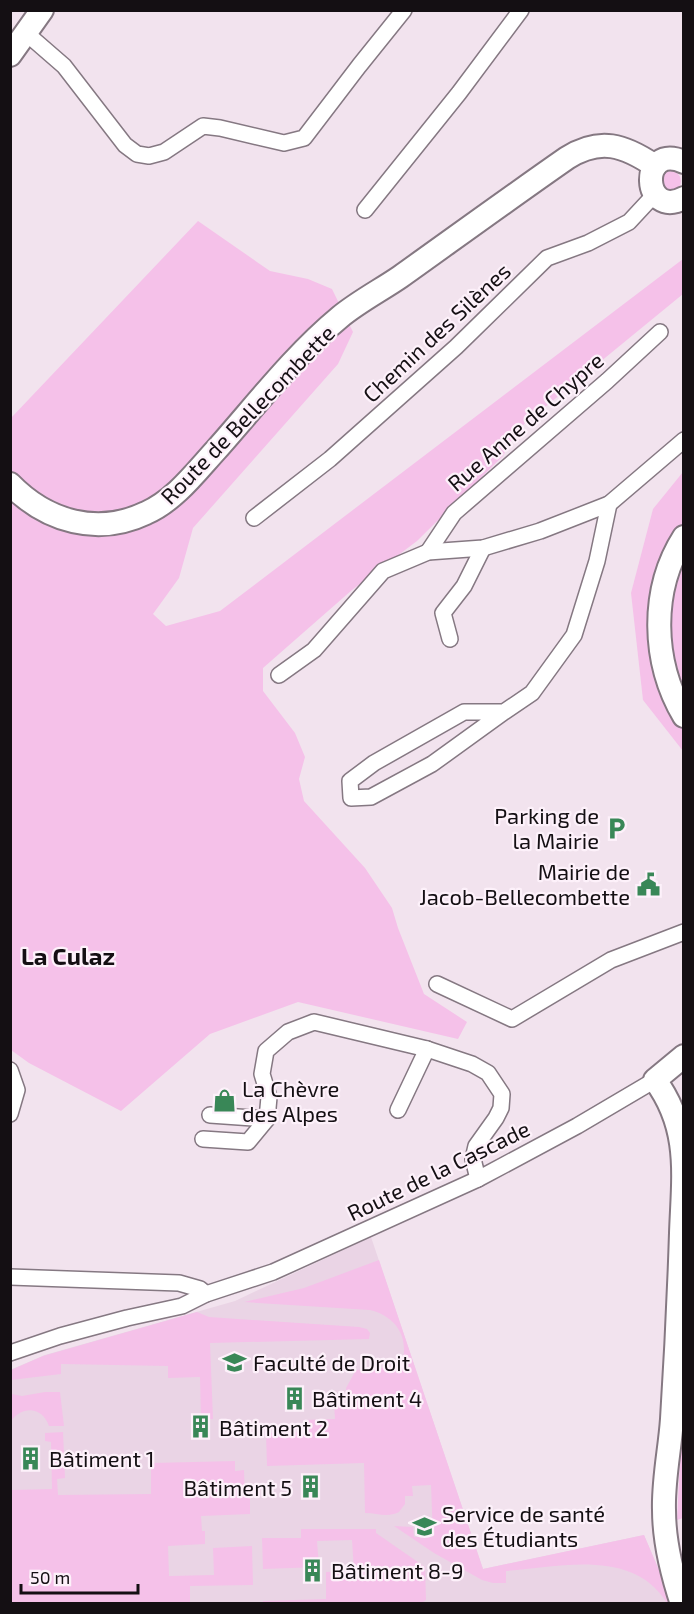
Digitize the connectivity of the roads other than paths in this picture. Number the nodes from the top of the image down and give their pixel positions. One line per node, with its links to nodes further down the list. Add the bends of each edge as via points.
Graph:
1 (42, 10): 4 (street)
2 (404, 10): 4 (street, via 304,138 284,143 203,126 164,152 149,156 125,146 64,66)
3 (520, 10): 10 (street)
4 (26, 33): 5 (street)
5 (10, 55)
6 (684, 162): 7 (street, via 672,158)
7 (655, 166): 8 (street, via 650,183); 13 (street, Route de Bellecombette, via 610,145 589,147 567,158 341,316 309,346 182,487 166,503 146,514 123,522 86,525 63,520 45,512)
8 (656, 194): 9 (street, via 666,201); 15 (street, Chemin des Silènes, via 629,222 547,258 456,347 355,437)
9 (684, 198)
10 (364, 210)
11 (660, 332): 18 (street, Rue Anne de Chypre, via 454,513)
12 (684, 440): 14 (street)
13 (10, 484)
14 (609, 504): 17 (street); 21 (street, via 597,561 574,635 532,693)
15 (254, 518)
16 (684, 537): 22 (street, via 666,575 659,631 667,680)
17 (483, 548): 18 (street); 19 (street, via 464,586 443,613)
18 (428, 552): 20 (street, via 383,571 314,650)
19 (450, 639)
20 (279, 675)
21 (504, 712): 21 (street, via 464,712 350,781 351,798 371,797 432,764)
22 (684, 716)
23 (684, 932): 24 (street, via 610,960 512,1019)
24 (437, 984)
25 (427, 1049): 29 (street); 32 (street, via 314,1022 288,1032 266,1051 262,1074 269,1097); 34 (street, via 488,1073 502,1094 496,1118 476,1146 473,1159)
26 (684, 1056): 28 (street)
27 (10, 1070): 30 (street, via 17,1090)
28 (655, 1080): 34 (street, Route de la Cascade); 38 (street, via 674,1113 682,1155 680,1287 664,1508 672,1571)
29 (398, 1110)
30 (10, 1114)
31 (210, 1115): 32 (street)
32 (267, 1119): 33 (street, via 248,1142)
33 (202, 1139)
34 (478, 1179): 36 (street, Route de la Cascade, via 273,1272)
35 (10, 1277): 36 (street, via 178,1283)
36 (206, 1294): 37 (street, Route de la Cascade, via 182,1306)
37 (10, 1353)
38 (682, 1604)

